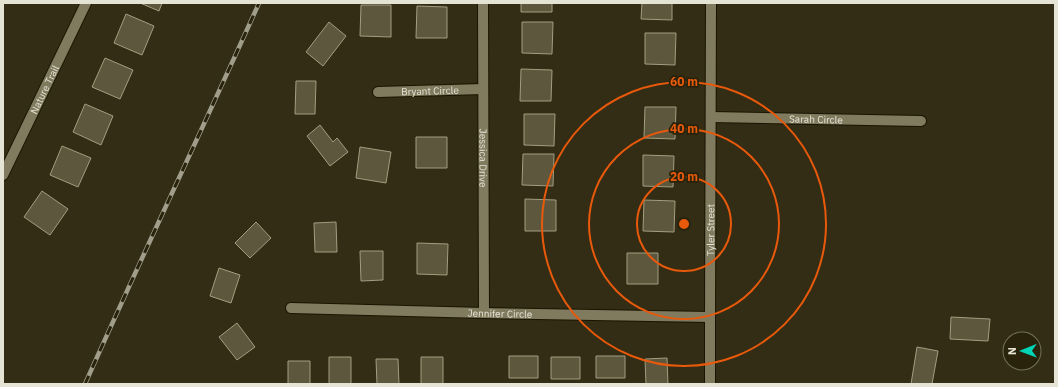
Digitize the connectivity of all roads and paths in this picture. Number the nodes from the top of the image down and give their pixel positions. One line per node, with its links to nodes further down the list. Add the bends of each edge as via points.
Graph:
1 (86, 3): 8 (street, Nature Trail)
2 (483, 3): 4 (street, Jessica Drive)
3 (711, 3): 6 (street, Tyler Street)
4 (483, 90): 5 (street, Bryant Circle); 10 (street, Jessica Drive)
5 (378, 92)
6 (710, 117): 7 (street, Sarah Circle); 11 (street, Tyler Street)
7 (921, 121)
8 (3, 175)
9 (291, 308): 10 (street, Jennifer Circle)
10 (484, 313): 11 (street, Jennifer Circle)
11 (710, 316): 12 (street, Tyler Street)
12 (710, 384)

